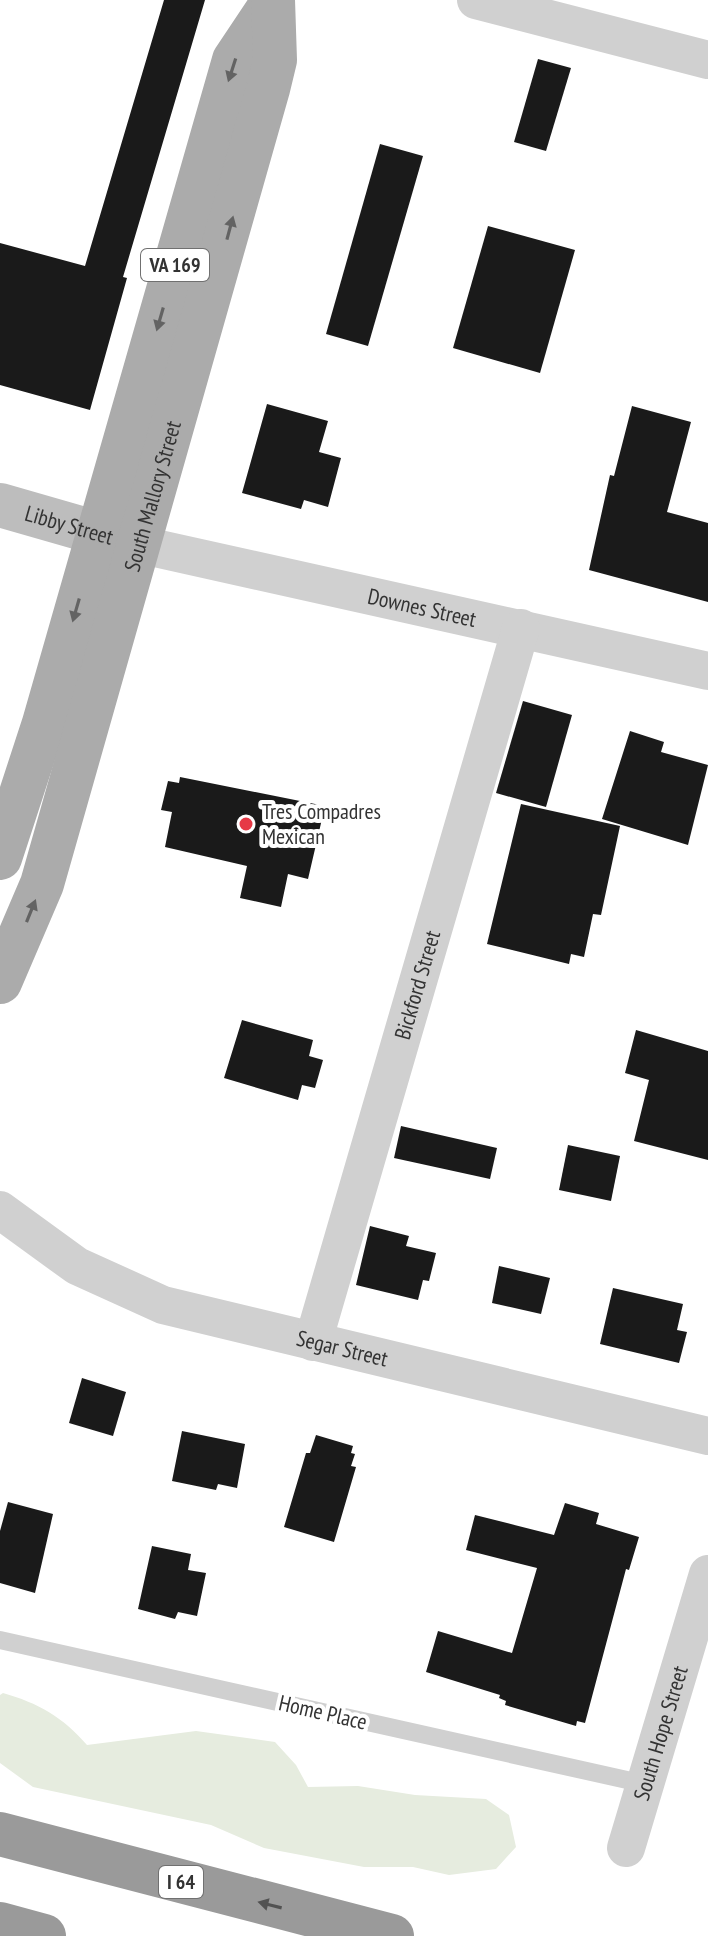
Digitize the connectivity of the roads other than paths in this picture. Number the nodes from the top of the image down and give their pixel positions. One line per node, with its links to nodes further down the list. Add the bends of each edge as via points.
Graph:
1 (476, 0): 3 (street)
2 (273, 2): 5 (main road, South Mallory Street / VA 169, via 275,60 268,89)
3 (708, 60)
4 (0, 505): 5 (street, Libby Street)
5 (118, 540): 6 (street, Downes Street); 8 (main road, South Mallory Street / VA 169, one-way to 8); 9 (main road, South Mallory Street / VA 169, one-way to 5, via 42,884)
6 (521, 628): 7 (street, Downes Street); 11 (street, Bickford Street)
7 (708, 671)
8 (0, 858)
9 (0, 982)
10 (0, 1210): 11 (street, Segar Street, via 54,1252 120,1288 187,1313)
11 (313, 1342): 12 (street, Segar Street)
12 (708, 1436)
13 (708, 1574): 15 (street, South Hope Street)
14 (0, 1640): 15 (lane, Home Place)
15 (645, 1784): 17 (street, South Hope Street)
16 (6, 1835): 20 (highway, I 64, one-way to 16)
17 (626, 1848)
18 (0, 1924): 19 (highway)
19 (44, 1936)
20 (392, 1936)

